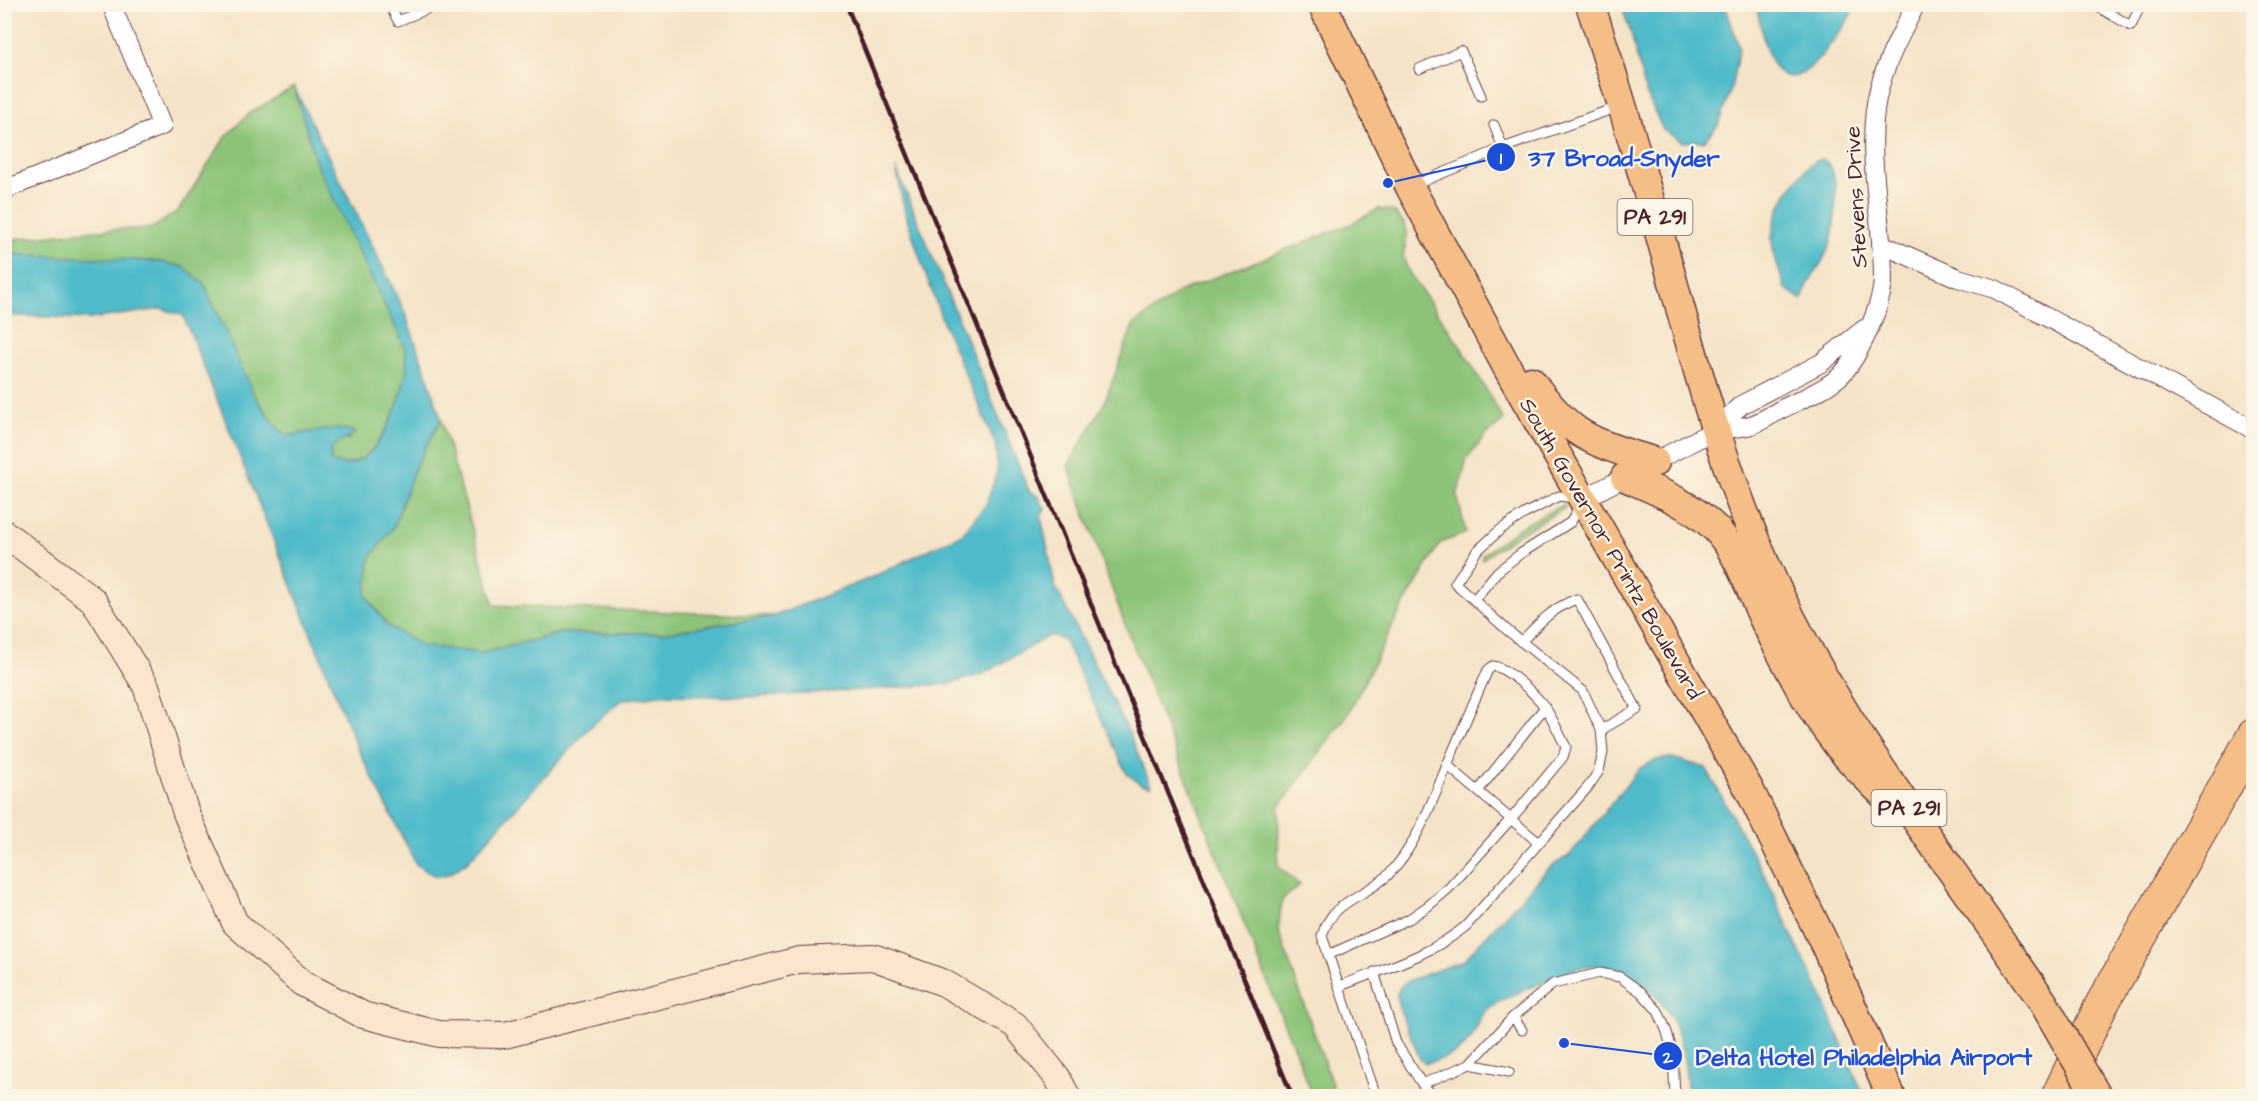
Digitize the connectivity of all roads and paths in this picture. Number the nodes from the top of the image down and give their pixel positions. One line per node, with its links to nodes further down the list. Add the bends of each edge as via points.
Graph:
1 (111, 4): 15 (street, via 162,126)
2 (389, 4): 3 (lane, via 398,21)
3 (440, 4)
4 (1322, 4): 14 (main road, South Governor Printz Boulevard)
5 (1590, 4): 11 (main road, PA 291)
6 (1916, 4): 16 (street, Stevens Drive, via 1888,61 1877,98 1874,178)
7 (2092, 4): 8 (lane, via 2131,26)
8 (2141, 4)
9 (1419, 69): 10 (lane, via 1461,51)
10 (1481, 96)
11 (1622, 106): 13 (lane); 19 (main road, PA 291)
12 (1494, 125): 13 (lane)
13 (1503, 148): 14 (lane)
14 (1410, 187): 17 (main road, South Governor Printz Boulevard)
15 (4, 190)
16 (1881, 244): 18 (street, via 1958,278 1995,289); 19 (street, Stevens Drive, via 1882,291 1872,322 1848,368 1831,382 1752,424)
17 (1484, 324): 20 (main road, via 1567,422 1594,440); 22 (main road, South Governor Printz Boulevard)
18 (2252, 429)
19 (1715, 430): 20 (street, Stevens Drive); 33 (main road, PA 291, via 1760,552 1800,633 1847,715)
20 (1655, 462): 21 (street, Stevens Drive)
21 (1625, 477): 22 (street, Stevens Drive); 33 (main road, via 1680,503 1716,529 1731,550 1789,669 1818,718 1850,760)
22 (1583, 499): 24 (lane, via 1571,522 1497,572); 24 (lane, via 1559,496 1500,530 1477,551 1455,583); 46 (main road, South Governor Printz Boulevard, via 1749,789 1826,946)
23 (4, 533): 42 (street, via 93,600 146,686 186,813 235,923 302,983 363,1015 439,1034 505,1035 799,960 873,957 944,983 1016,1025)
24 (1474, 600): 25 (lane)
25 (1521, 642): 27 (lane, via 1583,691); 27 (lane, via 1546,615 1577,599 1637,709)
26 (1545, 707): 29 (lane, via 1500,666 1492,666); 30 (lane); 31 (lane, via 1566,747 1563,757)
27 (1601, 730): 32 (lane, via 1603,752 1599,771)
28 (2253, 735): 47 (highway, via 2102,1004)
29 (1447, 765): 30 (lane); 34 (lane, via 1402,857 1386,876 1338,908 1326,922 1322,936)
30 (1478, 791): 31 (lane)
31 (1511, 819): 32 (lane); 34 (lane, via 1428,906 1409,919)
32 (1539, 843): 35 (lane, via 1452,938)
33 (1935, 845): 48 (main road, PA 291, bridge, via 2043,1002)
34 (1329, 955): 36 (lane)
35 (1374, 972): 36 (lane); 41 (lane, via 1396,1043)
36 (1340, 986): 43 (lane)
37 (1513, 1017): 38 (lane); 39 (lane); 45 (lane, via 1553,984 1600,973 1620,977 1658,1011 1673,1055)
38 (1521, 1030)
39 (1470, 1064): 40 (lane); 41 (lane)
40 (1509, 1072)
41 (1422, 1084): 44 (lane)
42 (1067, 1096)
43 (1376, 1096)
44 (1433, 1096)
45 (1675, 1096)
46 (1891, 1096)
47 (2058, 1096)
48 (2097, 1096)

